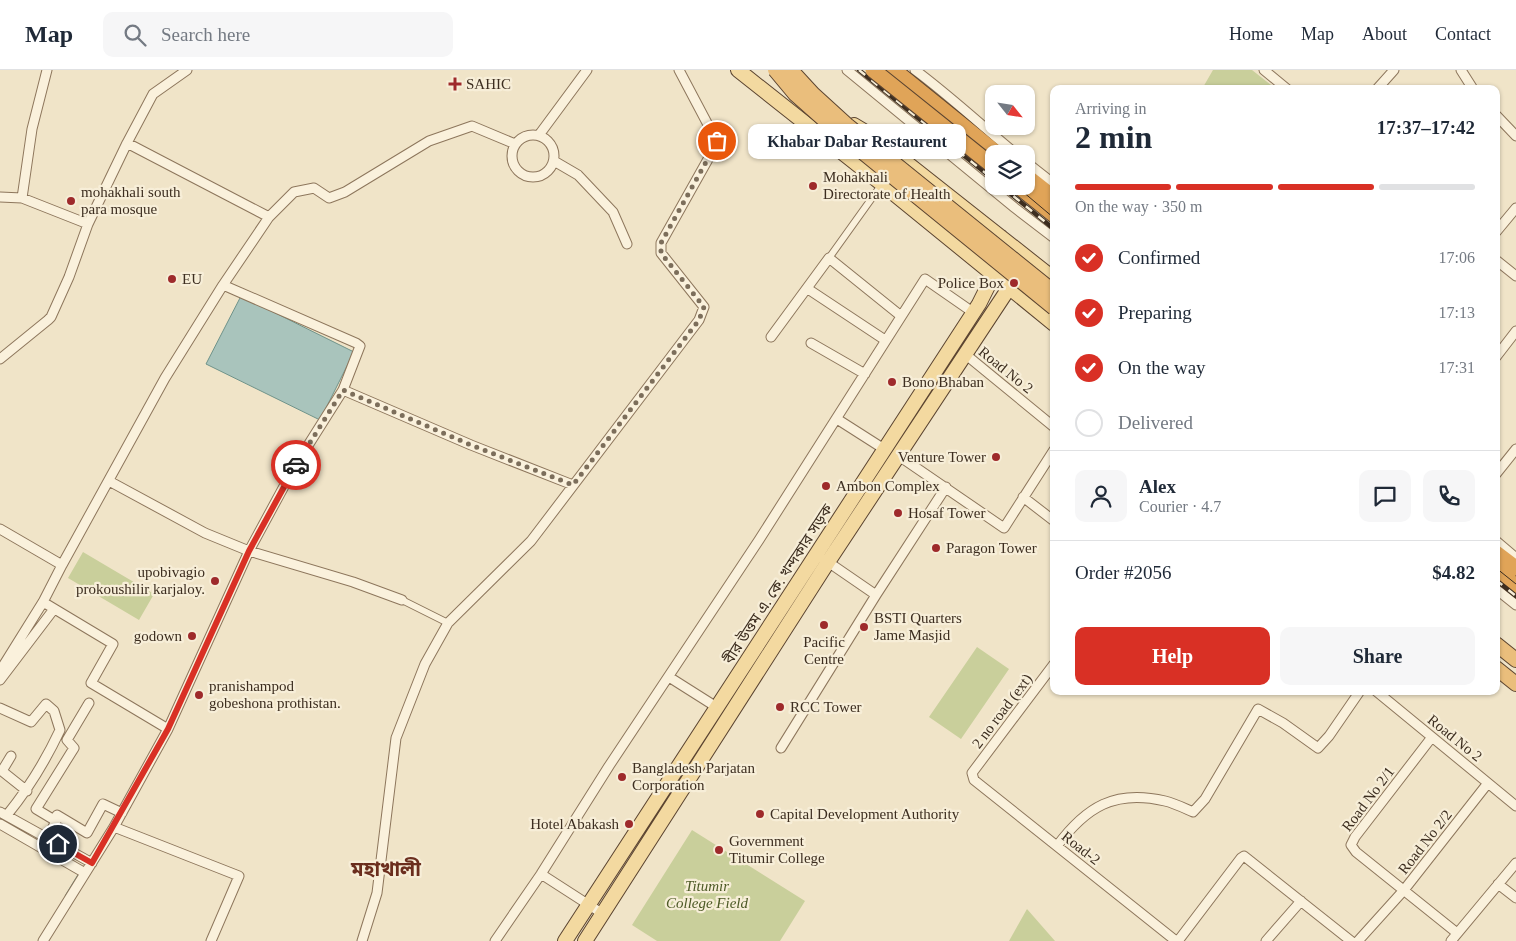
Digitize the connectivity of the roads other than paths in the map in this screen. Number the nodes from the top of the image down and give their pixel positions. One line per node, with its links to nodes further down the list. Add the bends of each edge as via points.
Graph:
1 (46, 70): 39 (street, via 32,129)
2 (187, 70): 26 (street, via 155,91)
3 (587, 70): 23 (street)
4 (679, 70): 79 (street, via 716,144 661,243 661,253 704,307 699,320)
5 (738, 70): 21 (main road)
6 (748, 70): 21 (main road)
7 (768, 70): 25 (main road)
8 (775, 70): 58 (highway, bridge, via 795,94 839,134)
9 (787, 70): 25 (main road)
10 (791, 70): 57 (highway, bridge, via 848,125)
11 (846, 70): 45 (street)
12 (873, 70): 30 (highway, bridge)
13 (894, 70): 28 (highway)
14 (914, 70): 29 (street, via 950,96)
15 (1264, 70): 18 (street)
16 (1394, 70): 19 (street)
17 (1461, 70): 20 (street)
18 (1282, 85)
19 (1381, 85)
20 (1470, 85)
21 (793, 113): 35 (main road)
22 (1500, 120): 24 (street)
23 (539, 135): 27 (street, via 525,136); 31 (street, via 553,148)
24 (1516, 136)
25 (874, 137): 46 (main road)
26 (127, 143): 42 (street); 43 (street)
27 (515, 144): 31 (street, via 512,161 520,173 533,178 546,173); 42 (street, via 472,126 429,141 345,192 329,198 314,188 294,192)
28 (987, 145)
29 (1005, 145)
30 (985, 159)
31 (554, 161): 47 (street, via 578,175 613,212)
32 (1035, 169): 33 (street)
33 (1050, 181)
34 (1035, 183): 37 (highway)
35 (882, 184): 49 (street); 51 (main road)
36 (1029, 195): 41 (highway)
37 (1050, 195)
38 (0, 197): 39 (street)
39 (22, 198): 43 (street)
40 (1516, 208): 44 (street)
41 (1050, 212)
42 (269, 217): 54 (street)
43 (88, 224): 68 (street, via 70,277 51,316)
44 (1500, 227)
45 (1050, 235)
46 (1002, 238): 48 (main road); 51 (main road, বীর উত্তম এ. কে. খন্দকার সড়ক)
47 (627, 244)
48 (1024, 256): 52 (main road); 55 (main road, বীর উত্তম এ. কে. খন্দকার সড়ক)
49 (830, 258): 56 (street); 60 (street)
50 (1500, 263): 53 (street)
51 (992, 274): 55 (main road); 59 (main road, বীর উত্তম এ. কে. খন্দকার সড়ক)
52 (1050, 276)
53 (1516, 276)
54 (223, 285): 70 (street, via 360,346); 78 (street, via 166,378)
55 (1009, 287): 61 (main road); 67 (main road, বীর উত্তম এ. কে. খন্দকার সড়ক)
56 (808, 289): 63 (street); 64 (street)
57 (1050, 289)
58 (1050, 305)
59 (974, 313): 60 (street, via 925,279); 74 (main road, বীর উত্তম এ. কে. খন্দকার সড়ক)
60 (901, 316): 64 (street)
61 (1050, 321)
62 (1516, 331): 66 (street)
63 (771, 337)
64 (885, 340): 69 (street)
65 (811, 343): 69 (street)
66 (1500, 351)
67 (965, 354): 72 (street, Road No 2); 75 (main road, বীর উত্তম এ. কে. খন্দকার সড়ক)
68 (0, 359)
69 (865, 374): 71 (street)
70 (343, 390): 79 (street); 85 (street, via 295,466)
71 (837, 419): 74 (street); 105 (street)
72 (1050, 424)
73 (1516, 448): 77 (street)
74 (884, 449): 112 (main road, বীর উত্তম এ. কে. খন্দকার সড়ক)
75 (898, 456): 80 (street); 88 (main road, বীর উত্তম এ. কে. খন্দকার সড়ক)
76 (1050, 456): 81 (street)
77 (1500, 469)
78 (109, 481): 85 (street, via 205,533); 89 (street)
79 (573, 485): 99 (street, via 530,541)
80 (946, 487): 81 (street, via 1004,528); 94 (street)
81 (1023, 497): 82 (street)
82 (1050, 518)
83 (0, 528): 89 (street)
84 (1500, 544): 87 (street)
85 (249, 551): 95 (street); 113 (street)
86 (1500, 556): 90 (highway)
87 (1516, 558)
88 (828, 562): 94 (street); 137 (main road, বীর উত্তম এ. কে. খন্দকার সড়ক)
89 (62, 565): 96 (street)
90 (1516, 568)
91 (1500, 573): 92 (highway)
92 (1516, 586)
93 (1500, 593): 97 (street)
94 (876, 595): 115 (street)
95 (402, 600): 99 (street)
96 (43, 602): 98 (street); 103 (street)
97 (1516, 605)
98 (54, 609): 106 (street); 113 (street, via 113,644 90,683)
99 (448, 623): 141 (street, via 424,664 396,738 377,893)
100 (1500, 647): 101 (highway)
101 (1516, 660)
102 (1050, 669): 117 (street, 2 no road (ext))
103 (0, 671)
104 (1500, 671): 107 (highway)
105 (669, 676): 112 (street); 131 (street)
106 (0, 680)
107 (1516, 684)
108 (1357, 695): 127 (street, via 1318,748 1258,709 1205,798 1193,812 1166,801 1129,796 1108,802 1085,815)
109 (1381, 695): 114 (street, Road No 2)
110 (89, 703): 123 (street, via 67,740 74,748 47,800 36,809)
111 (0, 708): 119 (street, via 31,722 46,704 54,711 60,730)
112 (718, 708): 136 (main road, বীর উত্তম এ. কে. খন্দকার সড়ক)
113 (168, 729): 121 (street)
114 (1432, 737): 118 (street, Road No 2); 133 (street, Road No 2/1, via 1351,845)
115 (781, 748)
116 (11, 756): 119 (street, via 2,771)
117 (972, 773): 127 (street, Road-2, via 974,780)
118 (1488, 783): 120 (street, Road No 2); 133 (street, Road No 2/2)
119 (27, 791): 122 (street)
120 (1516, 806)
121 (122, 813): 123 (street, via 104,804 87,833 57,815); 125 (street)
122 (3, 814): 128 (street)
123 (54, 820): 126 (street, via 56,837)
124 (0, 824): 130 (street)
125 (114, 826): 128 (street); 140 (street, via 239,876)
126 (66, 842)
127 (1057, 846): 145 (street, Road-2)
128 (92, 863): 130 (street)
129 (1516, 863): 132 (street)
130 (85, 873): 139 (street)
131 (541, 874): 136 (street); 142 (street)
132 (1498, 884): 134 (street); 138 (street)
133 (1404, 890): 138 (street); 148 (street, Road No 2/2)
134 (1516, 898)
135 (1301, 901): 145 (street, via 1244,856); 146 (street); 147 (street)
136 (589, 905): 137 (street); 143 (main road, বীর উত্তম এ. কে. খন্দকার সড়ক)
137 (603, 914): 144 (main road, বীর উত্তম এ. কে. খন্দকার সড়ক)
138 (1457, 933): 149 (street)
139 (43, 941)
140 (211, 941)
141 (362, 941)
142 (495, 941)
143 (565, 941)
144 (585, 941)
145 (1177, 941)
146 (1266, 941)
147 (1351, 941)
148 (1358, 941)
149 (1451, 941)

